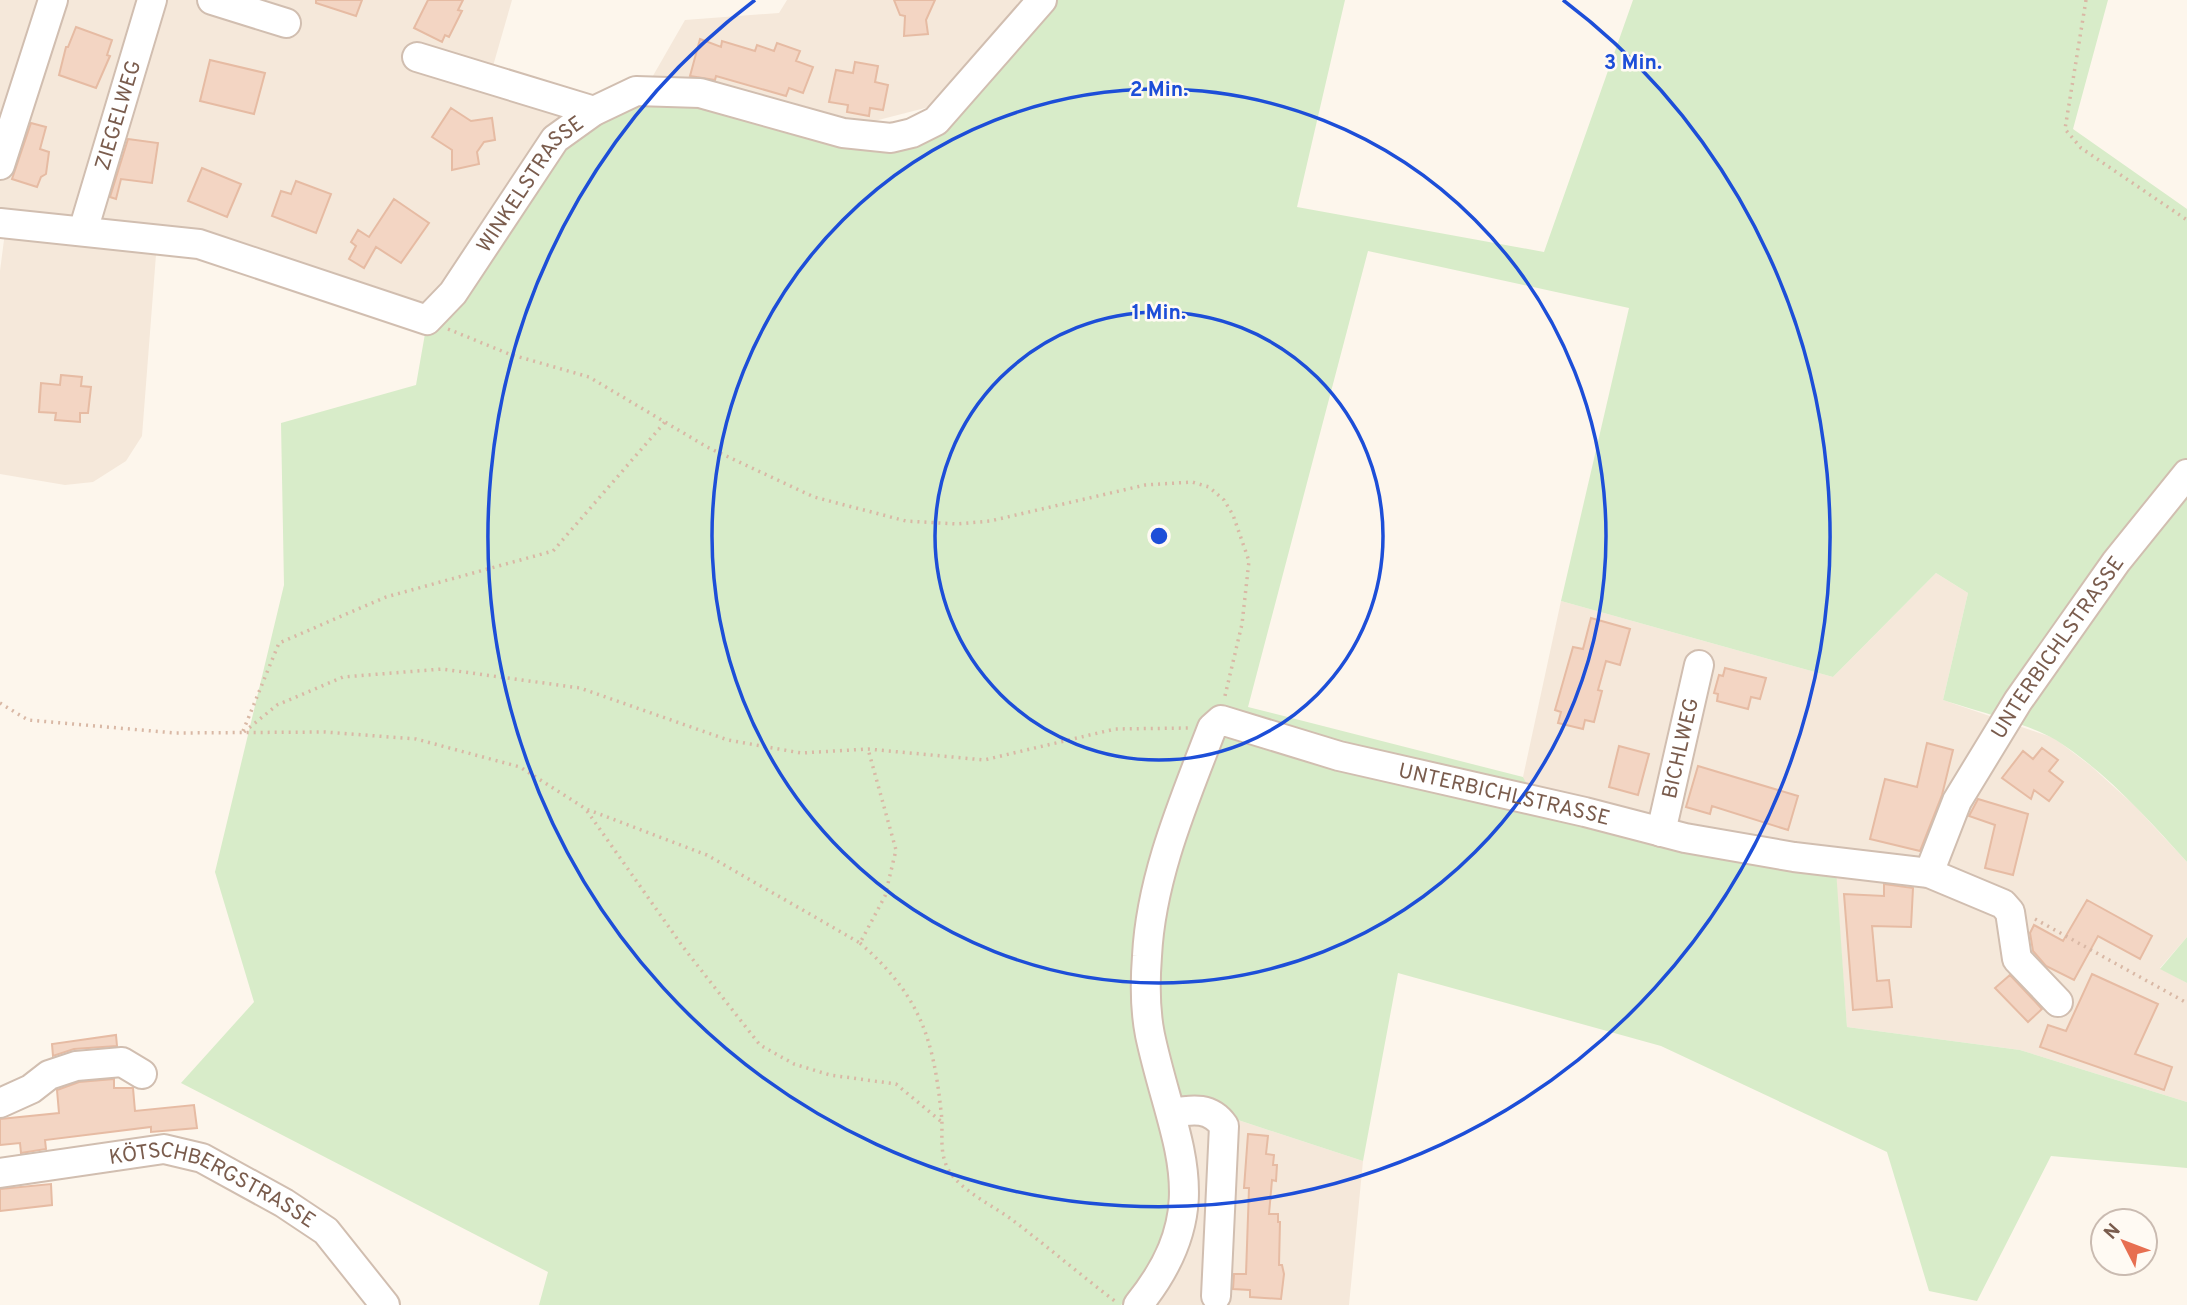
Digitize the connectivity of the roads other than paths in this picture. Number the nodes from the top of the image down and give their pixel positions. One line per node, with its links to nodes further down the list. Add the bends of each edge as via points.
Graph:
1 (53, 0): 8 (street)
2 (152, 0): 10 (street, ZIEGELWEG)
3 (212, 0): 5 (street)
4 (1042, 0): 7 (street, WINKELSTRASSE, via 936,121 912,133 891,138 843,133 700,93 636,91)
5 (286, 23)
6 (416, 57): 7 (street)
7 (594, 111): 10 (street, WINKELSTRASSE, via 555,139 453,293 427,320 199,243)
8 (0, 165)
9 (0, 223): 10 (street)
10 (83, 231)
11 (2187, 474): 14 (street, UNTERBICHLSTRASSE, via 2116,562 2018,701 1957,801)
12 (1699, 665): 13 (street, BICHLWEG)
13 (1661, 832): 14 (street, UNTERBICHLSTRASSE, via 1794,858); 18 (street, UNTERBICHLSTRASSE, via 1339,756 1224,720 1215,725 1182,808 1150,918 1148,1019)
14 (1929, 873): 15 (street, via 1993,898 2010,912 2017,959)
15 (2057, 1002)
16 (142, 1074): 17 (street, via 122,1062 76,1066 49,1075)
17 (0, 1103)
18 (1172, 1113): 20 (street, via 1208,1112 1224,1126); 22 (street, via 1185,1169 1180,1221 1160,1278)
19 (0, 1174): 21 (street, KÖTSCHBERGSTRASSE, via 164,1149 202,1158 326,1231)
20 (1216, 1296)
21 (385, 1305)
22 (1138, 1305)

